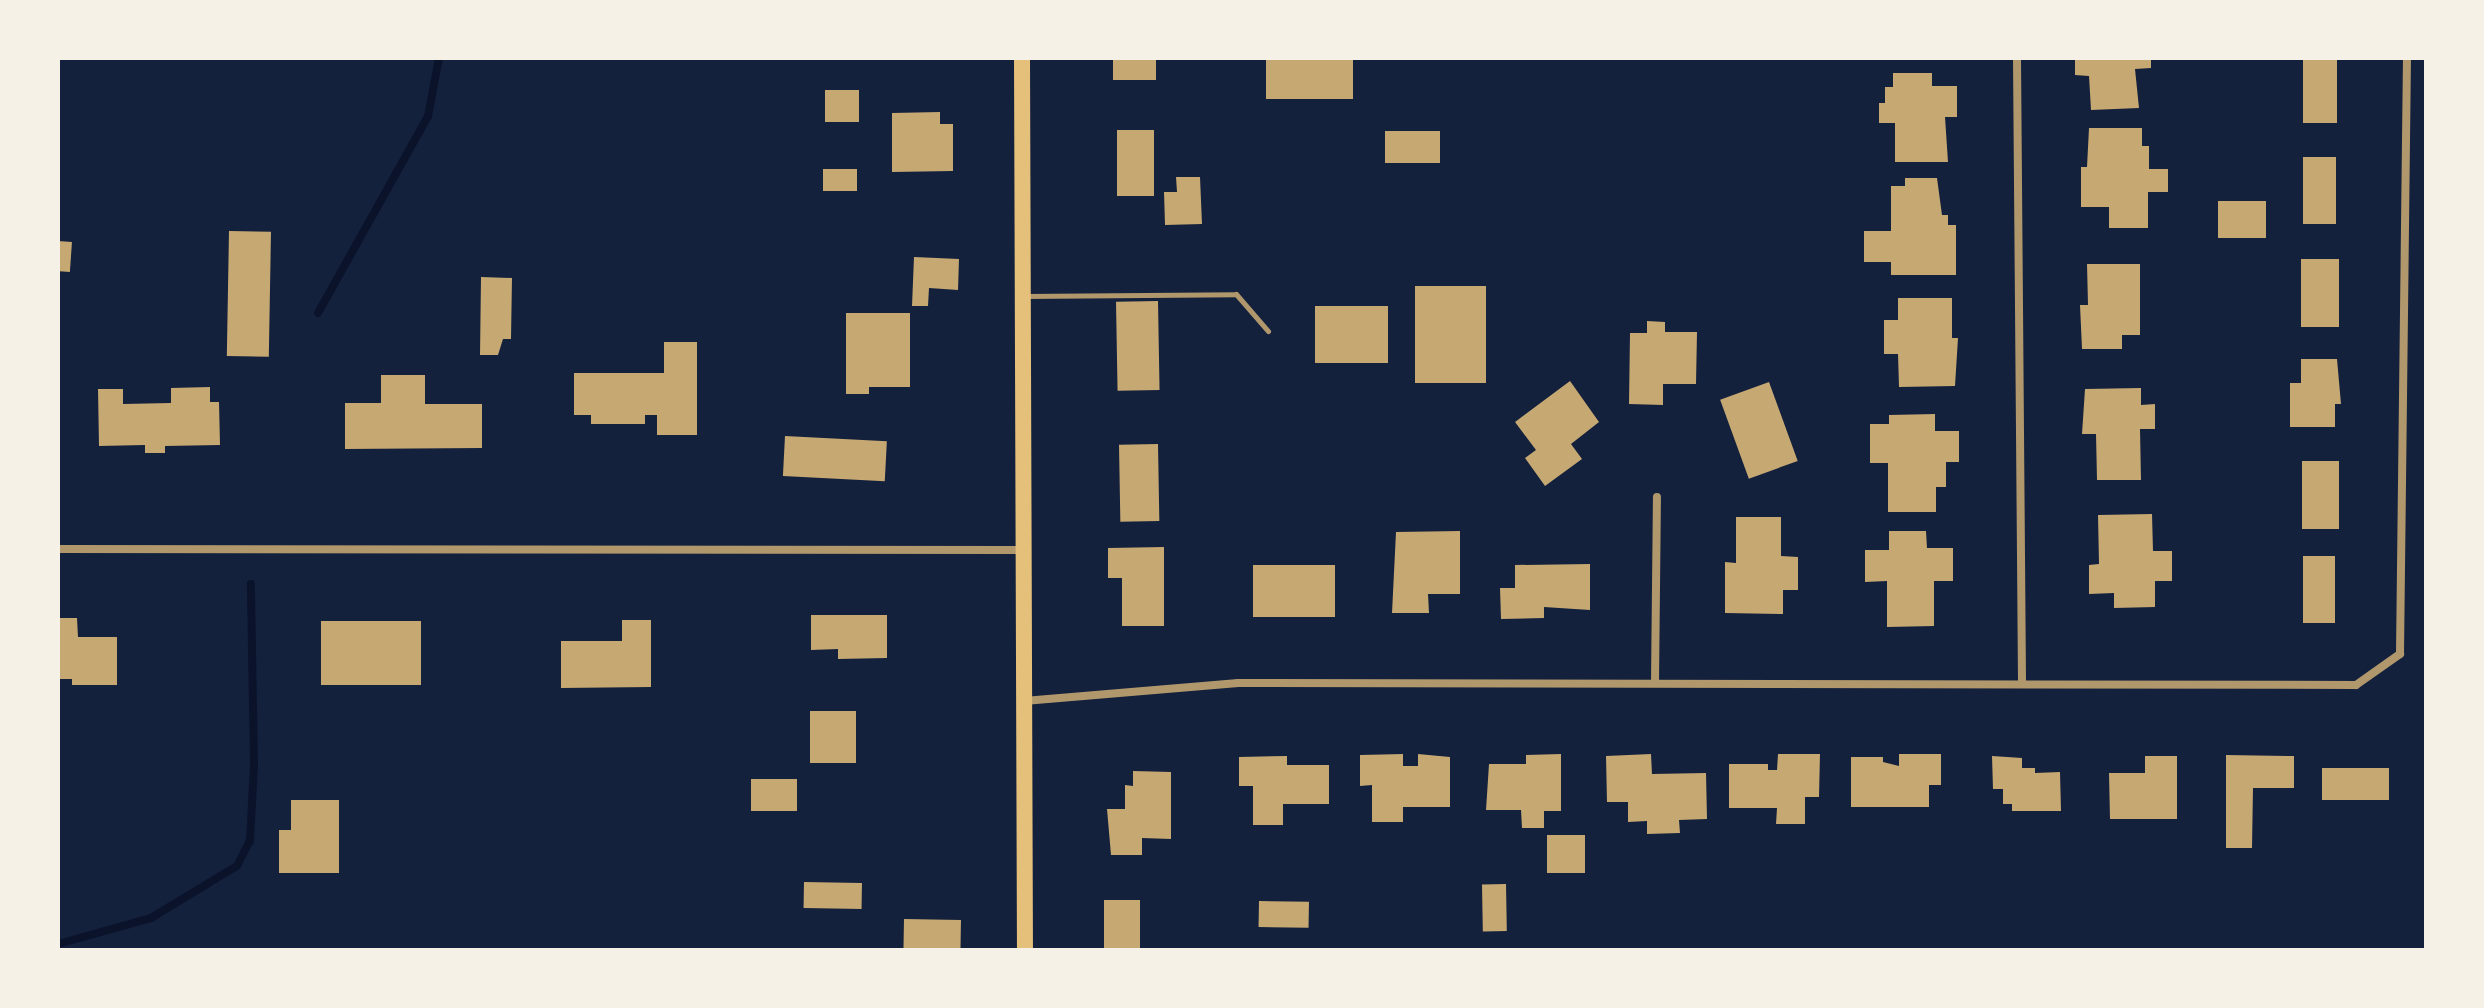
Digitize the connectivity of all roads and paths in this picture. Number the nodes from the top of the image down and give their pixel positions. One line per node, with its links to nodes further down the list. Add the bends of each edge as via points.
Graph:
1 (1022, 58): 4 (main road)
2 (2017, 58): 10 (street)
3 (2407, 58): 10 (street, via 2400,654 2356,685)
4 (1023, 296): 5 (lane, via 1236,294); 8 (main road)
5 (1268, 331)
6 (1657, 497): 9 (street)
7 (58, 549): 8 (street)
8 (1024, 550): 11 (main road)
9 (1655, 683): 10 (street); 11 (street, via 1238,683)
10 (2022, 684)
11 (1023, 701): 12 (main road)
12 (1025, 950)

